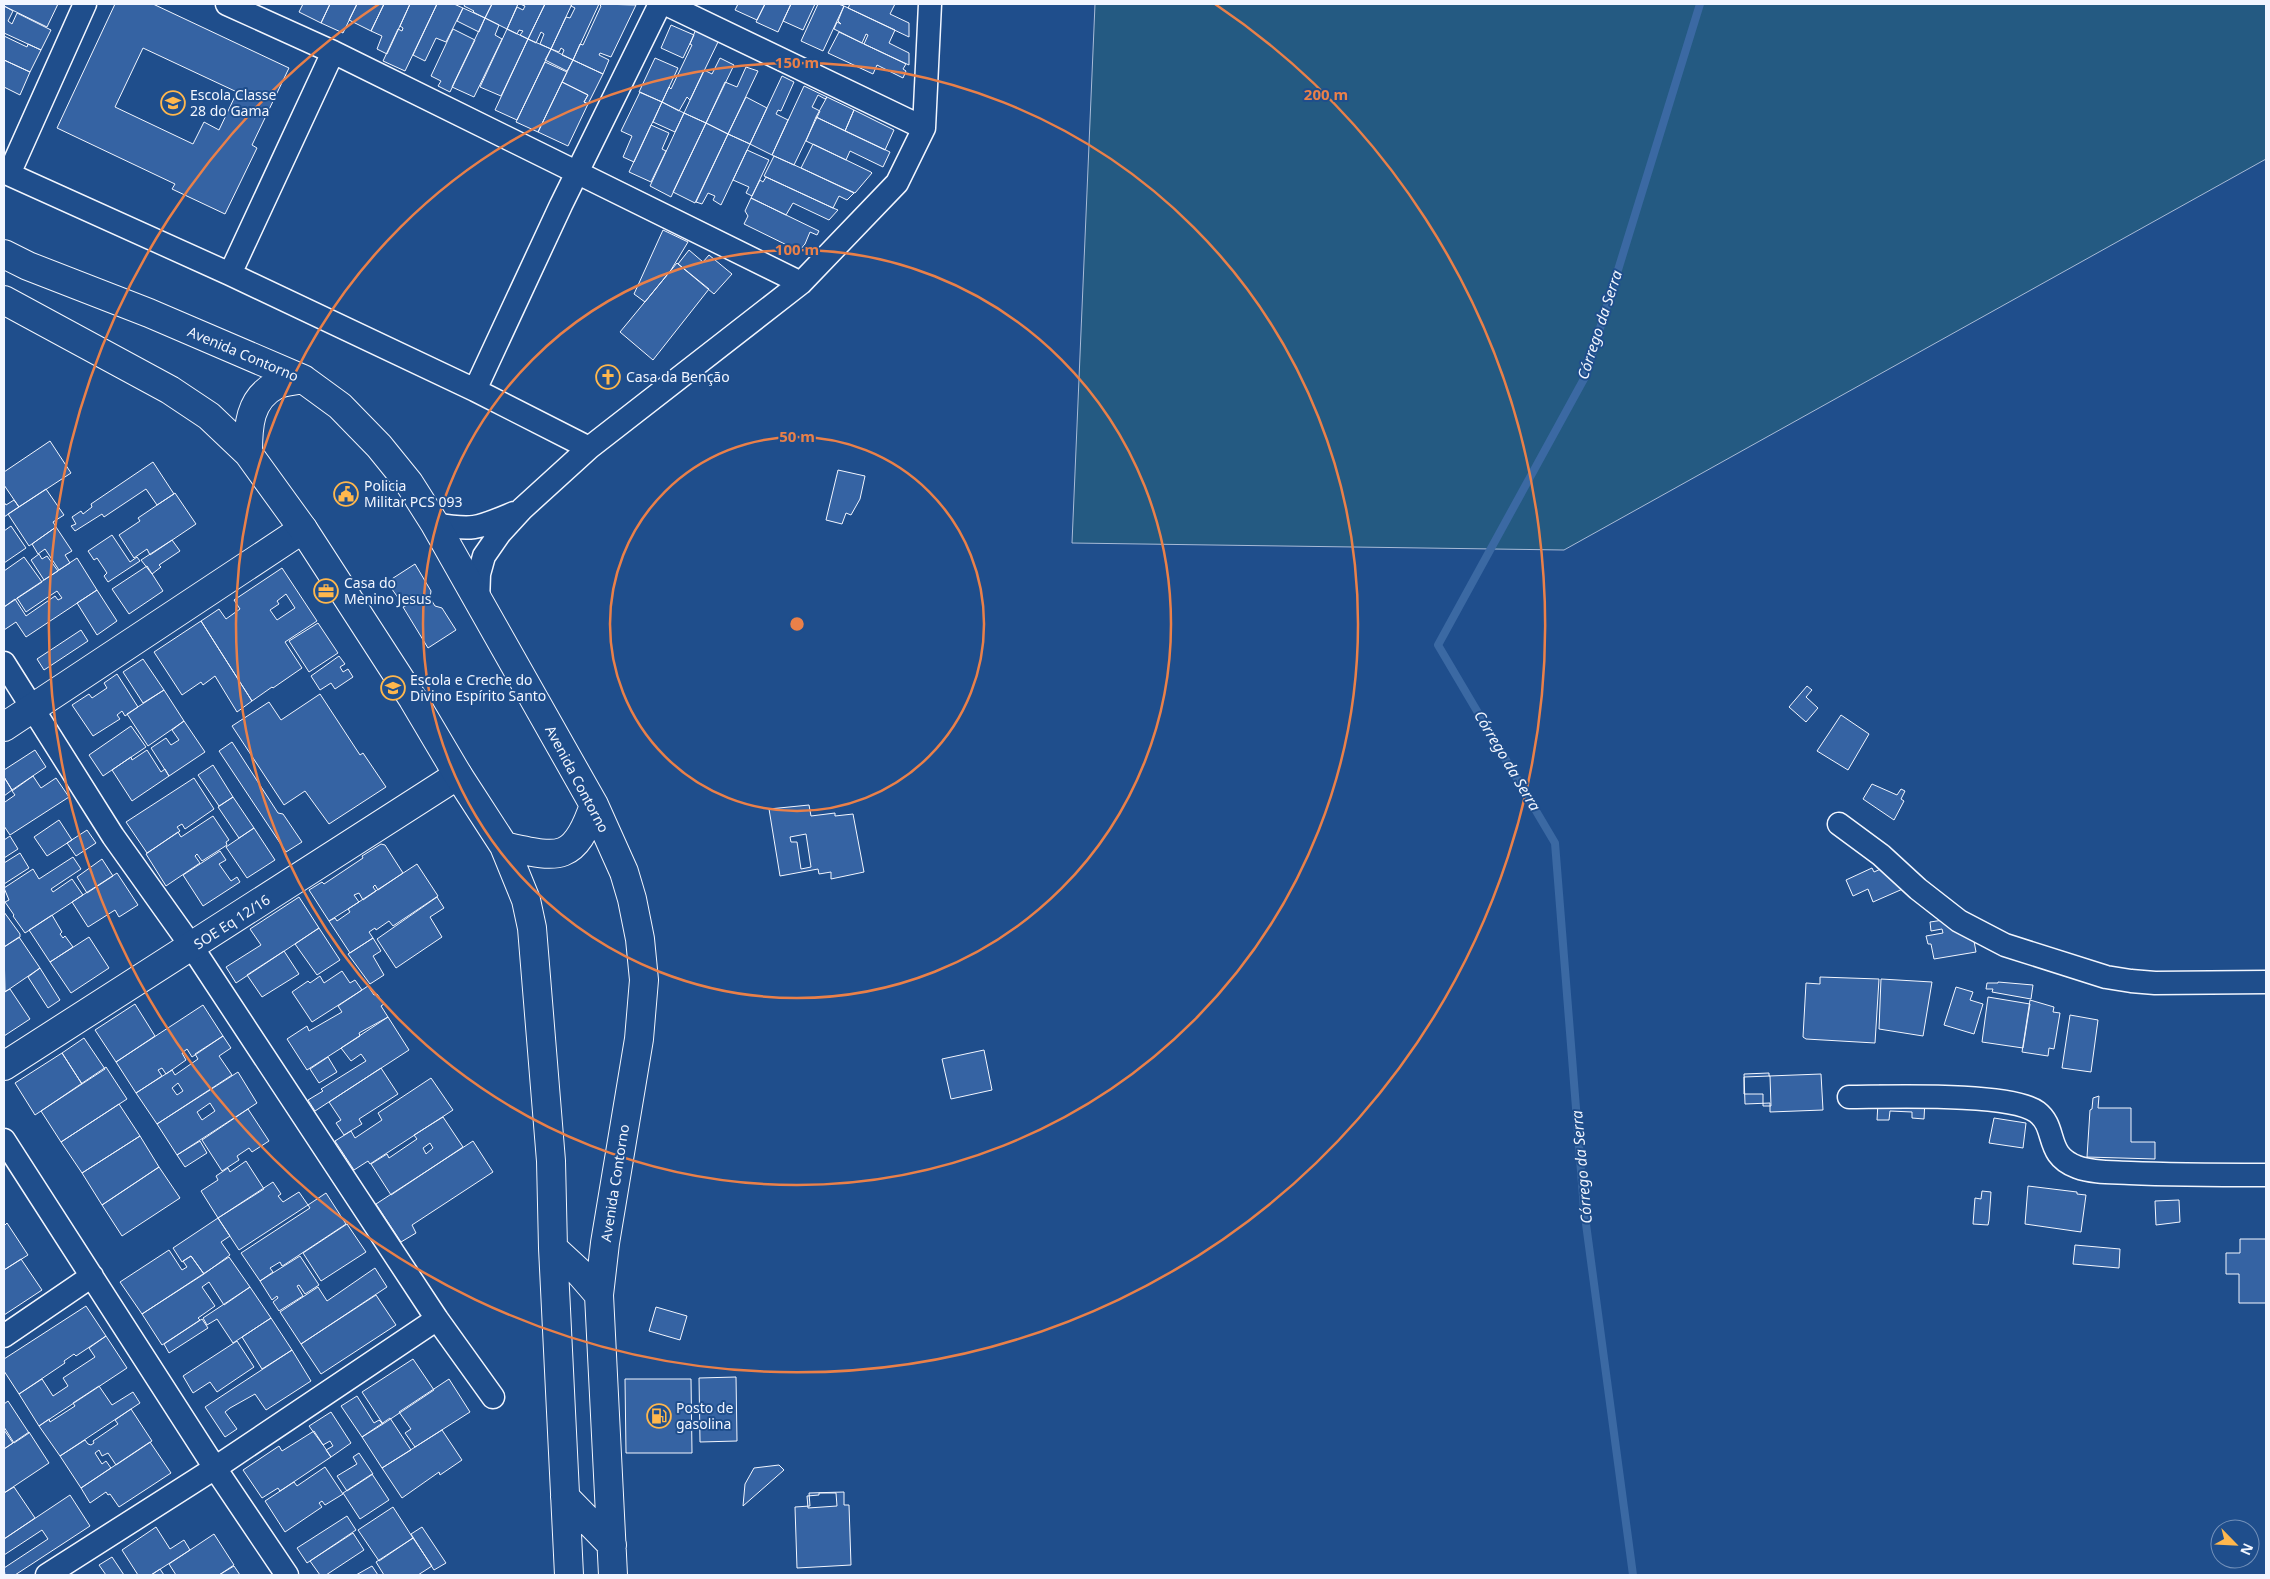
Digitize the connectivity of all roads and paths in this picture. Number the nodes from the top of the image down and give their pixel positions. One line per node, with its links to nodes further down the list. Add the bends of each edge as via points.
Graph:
1 (85, 4): 9 (street)
2 (227, 4): 6 (street)
3 (660, 4): 8 (street)
4 (666, 4): 7 (street)
5 (930, 4): 7 (street)
6 (333, 52): 8 (street); 11 (street)
7 (924, 128): 12 (street, via 897,183)
8 (577, 172): 12 (street); 15 (street)
9 (6, 173): 11 (street)
10 (4, 254): 14 (main road, Avenida Contorno)
11 (230, 274): 15 (street)
12 (801, 283): 16 (street)
13 (4, 300): 17 (main road, via 170,390 209,416)
14 (303, 379): 17 (main road, via 277,384 256,404 250,419); 19 (main road, Avenida Contorno, via 340,406 379,446 409,482)
15 (475, 390): 16 (street)
16 (588, 448): 18 (street)
17 (248, 453): 20 (main road)
18 (522, 509): 19 (street, via 482,527 466,529); 21 (street, via 484,556 479,574)
19 (435, 524): 21 (main road, Avenida Contorno)
20 (303, 529): 23 (main road); 25 (main road)
21 (478, 602): 26 (main road, Avenida Contorno)
22 (4, 663): 23 (street)
23 (33, 708): 24 (main road); 29 (street, via 113,836)
24 (4, 728)
25 (458, 775): 28 (main road); 29 (main road, SOE Eq 12/16)
26 (594, 805): 28 (main road, via 582,835 566,852 554,855); 37 (main road, Avenida Contorno, via 624,872 632,899 644,980 639,1039)
27 (1839, 824): 30 (street, via 1959,921 2005,945 2106,977 2131,981)
28 (504, 846): 35 (main road, via 523,892 532,928 551,1161)
29 (192, 947): 31 (main road, SOE Eq 12/16); 38 (street)
30 (2266, 982)
31 (4, 1066)
32 (1849, 1097): 34 (street, via 1963,1098 2019,1104 2043,1117 2059,1155 2067,1163 2080,1168 2150,1174)
33 (4, 1140): 36 (street)
34 (2266, 1175)
35 (553, 1248): 37 (main road); 42 (main road)
36 (92, 1276): 39 (street); 41 (street)
37 (599, 1295): 43 (main road, Avenida Contorno)
38 (437, 1319): 40 (street); 41 (street)
39 (4, 1336)
40 (493, 1397)
41 (215, 1468): 44 (street); 45 (street)
42 (565, 1497): 43 (main road); 46 (main road)
43 (612, 1546): 47 (main road, Avenida Contorno)
44 (47, 1575)
45 (287, 1575)
46 (569, 1575)
47 (613, 1575)

